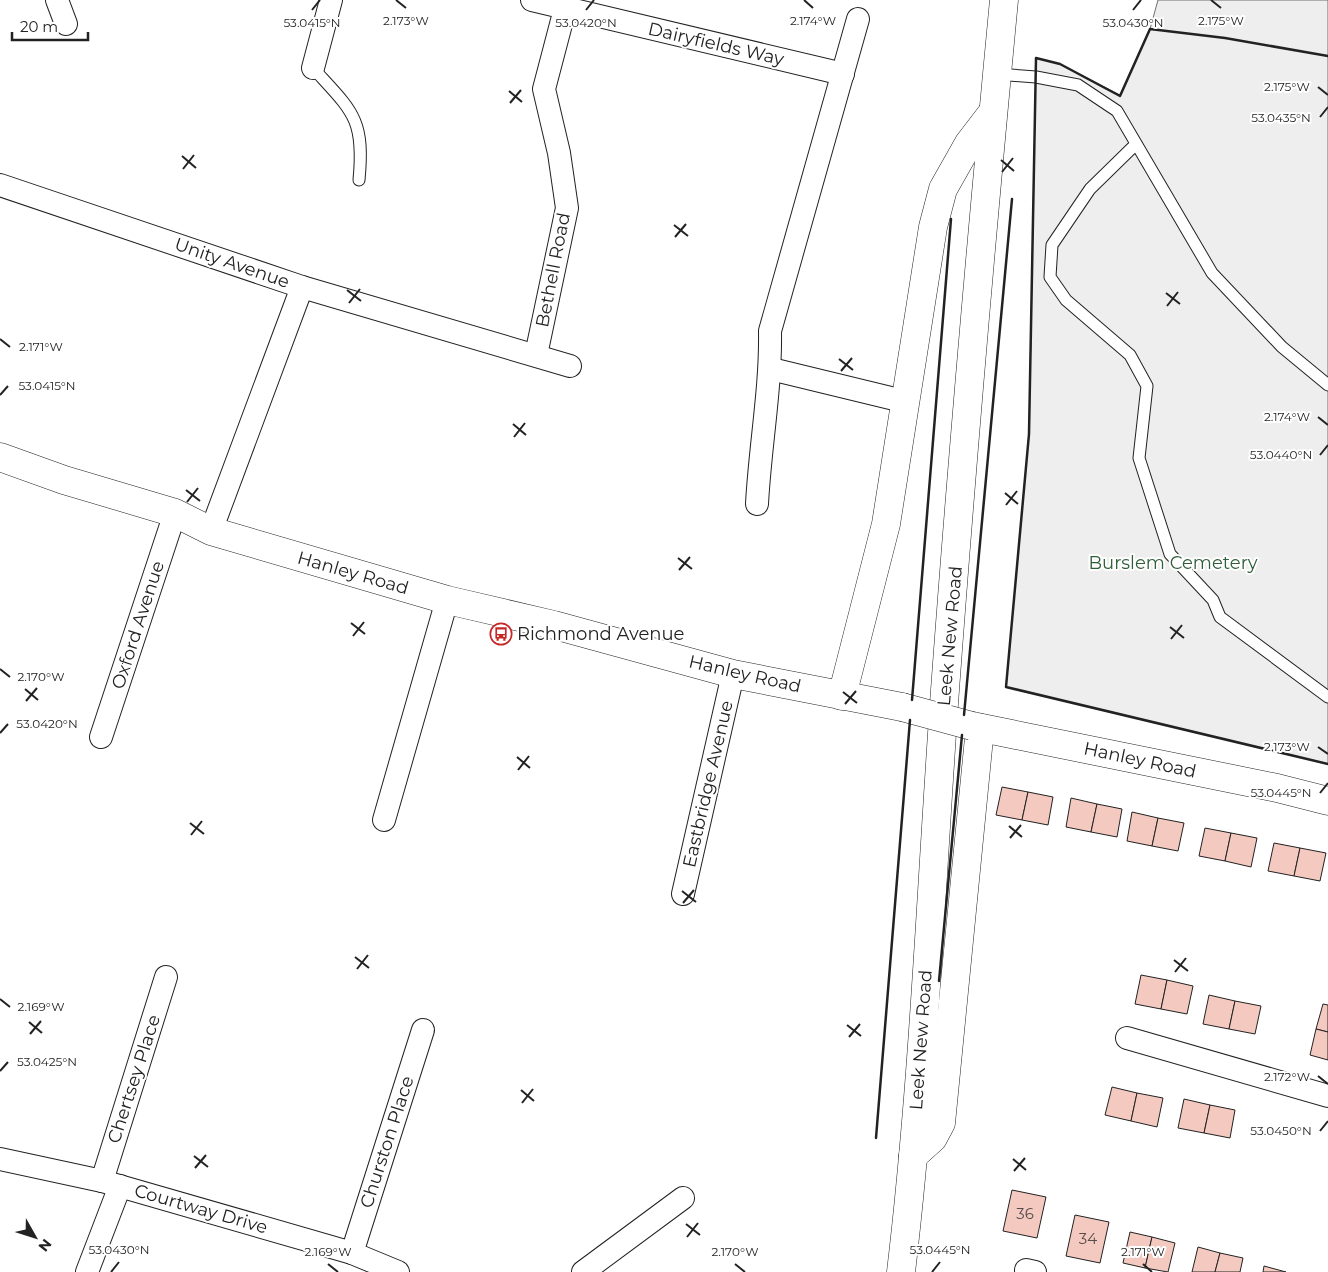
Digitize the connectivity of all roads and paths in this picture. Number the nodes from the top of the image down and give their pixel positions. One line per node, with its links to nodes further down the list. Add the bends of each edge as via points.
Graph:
1 (57, 0): 7 (street)
2 (331, 0): 8 (street)
3 (532, 0): 5 (street, Dairyfields Way)
4 (1004, 0): 10 (main road, Leek New Road)
5 (565, 9): 9 (street, Dairyfields Way); 16 (street, Bethell Road, via 544,89 559,153 567,208)
6 (858, 19): 9 (street)
7 (66, 24)
8 (313, 68): 13 (lane, via 354,116 360,132)
9 (843, 74): 18 (street, via 770,331)
10 (997, 74): 11 (main road, Leek New Road); 12 (lane, via 1036,77 1078,86 1118,111)
11 (992, 113): 20 (main road, via 969,143 943,189 933,227); 38 (main road, Leek New Road)
12 (1136, 144): 19 (lane, via 1212,273 1282,347); 28 (lane, via 1090,189 1052,245 1050,277 1066,300 1130,355 1147,386 1139,458 1170,554 1214,600 1220,617)
13 (359, 180)
14 (0, 185): 15 (street, Unity Avenue)
15 (302, 287): 16 (street); 24 (street, Unity Avenue)
16 (536, 355): 17 (street)
17 (570, 366)
18 (771, 369): 20 (street); 22 (street)
19 (1328, 385)
20 (907, 402): 27 (main road, via 886,524)
21 (0, 458): 23 (main road, Hanley Road)
22 (757, 504)
23 (176, 513): 24 (main road, Hanley Road); 30 (street, Oxford Avenue)
24 (211, 531): 25 (main road, Hanley Road)
25 (447, 600): 26 (main road, Hanley Road, via 554,625); 32 (street)
26 (733, 674): 27 (main road, Hanley Road); 33 (street, Eastbridge Avenue)
27 (842, 696): 29 (main road, Hanley Road, bridge)
28 (1328, 697)
29 (976, 727): 31 (main road, Hanley Road); 38 (main road, via 941,1123 933,1138)
30 (101, 738)
31 (1328, 801)
32 (384, 820)
33 (683, 894)
34 (166, 977): 40 (street, Chertsey Place)
35 (423, 1030): 42 (street, Churston Place)
36 (1127, 1038): 37 (street)
37 (1328, 1096)
38 (913, 1156): 46 (main road, Leek New Road)
39 (0, 1159): 40 (street, Courtway Drive)
40 (111, 1184): 42 (street, Courtway Drive); 43 (street, Chertsey Place)
41 (683, 1198): 45 (street)
42 (352, 1253): 44 (street, Courtway Drive)
43 (87, 1272)
44 (398, 1272)
45 (583, 1272)
46 (901, 1272)

